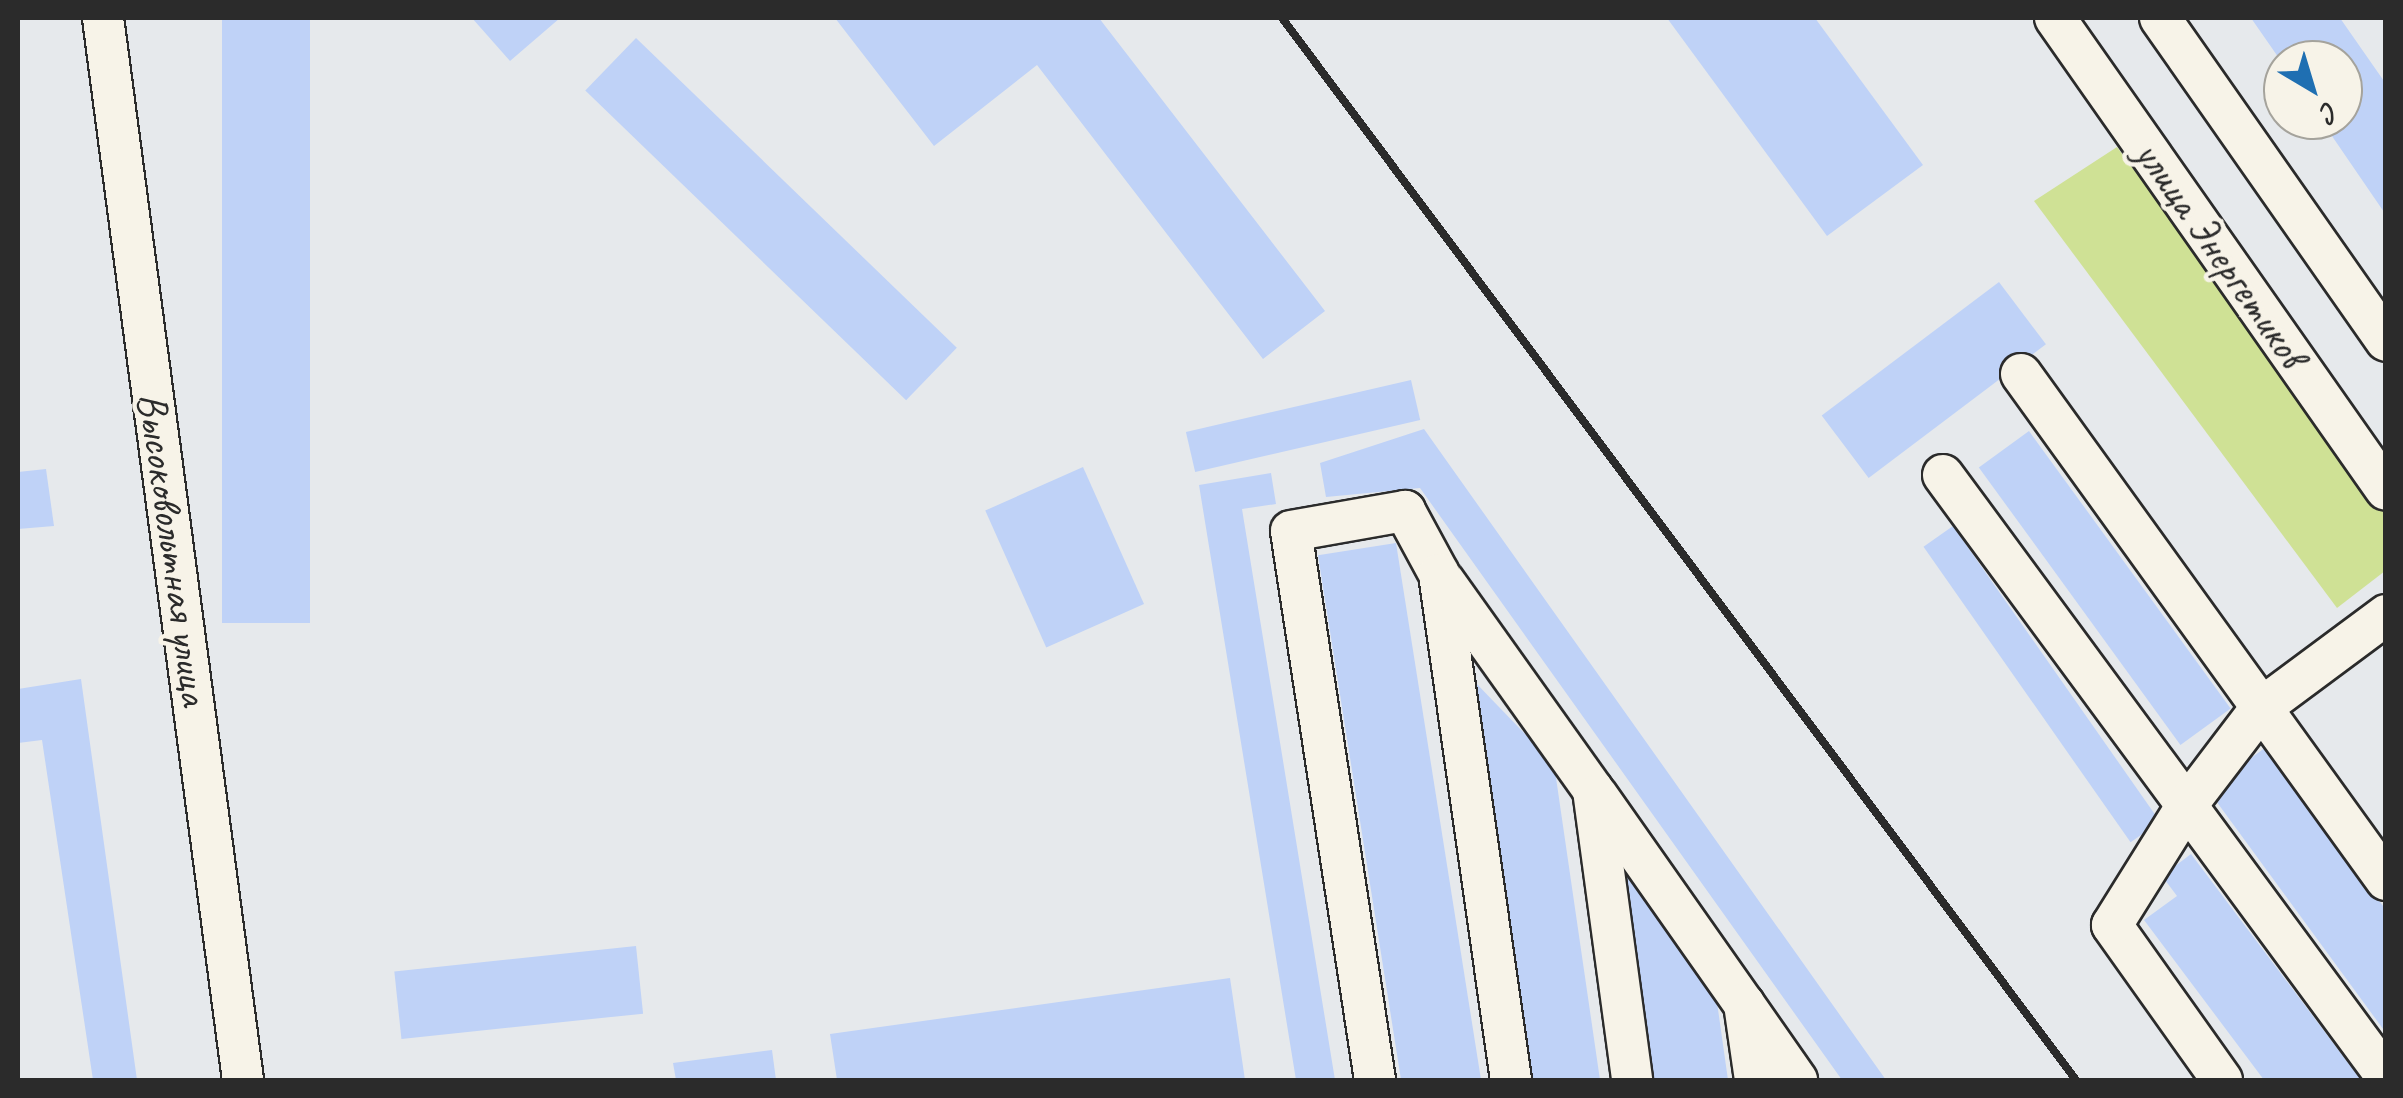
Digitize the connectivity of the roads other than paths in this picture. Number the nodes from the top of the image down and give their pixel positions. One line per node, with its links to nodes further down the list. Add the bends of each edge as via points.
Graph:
1 (103, 18): 16 (street, Высоковольтная улица)
2 (2055, 18): 7 (street, улица Энергетиков)
3 (2160, 18): 4 (street)
4 (2386, 341)
5 (2020, 374): 10 (street)
6 (1943, 475): 12 (street)
7 (2386, 490)
8 (1439, 574): 11 (street); 17 (street, via 1405,511 1291,532); 18 (street)
9 (2386, 615): 10 (street)
10 (2261, 708): 12 (street); 13 (street)
11 (1594, 790): 14 (street); 19 (street)
12 (2187, 805): 15 (street); 22 (street, via 2112,925)
13 (2386, 880)
14 (1744, 1004): 20 (street); 21 (street)
15 (2386, 1076)
16 (243, 1080)
17 (1375, 1080)
18 (1511, 1080)
19 (1632, 1080)
20 (1754, 1080)
21 (1797, 1080)
22 (2222, 1080)

